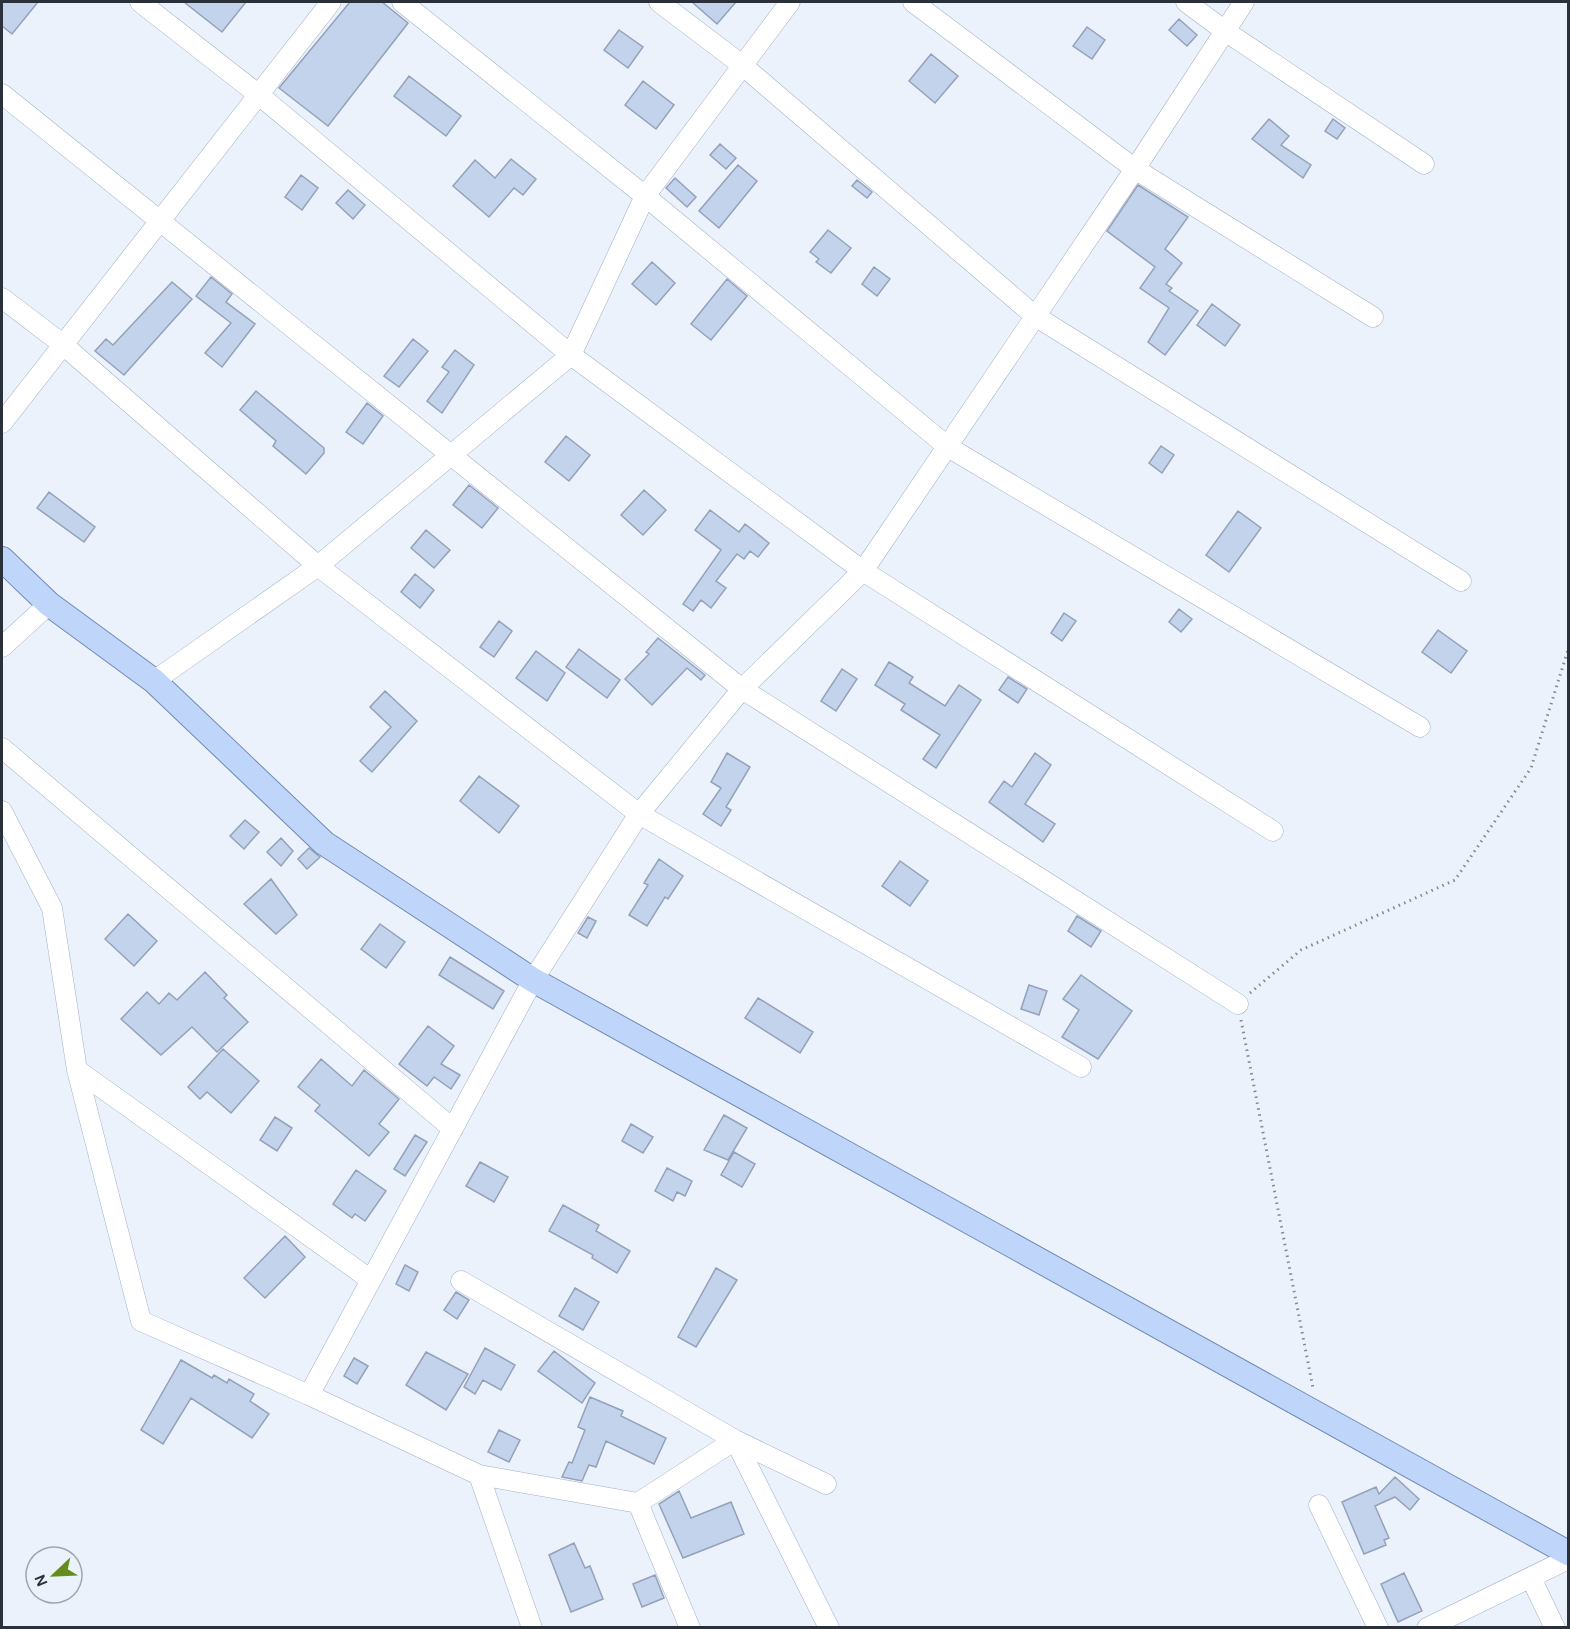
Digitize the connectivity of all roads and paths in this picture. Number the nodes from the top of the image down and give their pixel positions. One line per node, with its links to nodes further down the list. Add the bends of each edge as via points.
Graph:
1 (140, 2): 12 (street)
2 (331, 2): 12 (street)
3 (402, 2): 15 (street)
4 (659, 2): 10 (street)
5 (790, 2): 10 (street)
6 (913, 2): 14 (street)
7 (1186, 2): 9 (street)
8 (1244, 2): 9 (street)
9 (1225, 31): 13 (street); 14 (street)
10 (742, 65): 15 (street); 18 (street)
11 (2, 94): 16 (street)
12 (258, 95): 16 (street); 21 (street)
13 (1424, 164)
14 (1135, 169): 18 (street); 19 (street)
15 (645, 196): 21 (street); 23 (street)
16 (161, 221): 20 (street); 24 (street)
17 (2, 298): 20 (street)
18 (1035, 316): 23 (street); 28 (street)
19 (1373, 317)
20 (61, 344): 22 (street); 26 (street)
21 (571, 354): 24 (street); 27 (street)
22 (2, 423)
23 (948, 447): 27 (street); 34 (street)
24 (452, 454): 26 (street); 33 (street)
25 (2, 559): 29 (main road)
26 (318, 566): 32 (street); 37 (street)
27 (862, 571): 33 (street); 38 (street)
28 (1461, 581)
29 (50, 604): 30 (street); 32 (main road)
30 (2, 647)
31 (1569, 650): 40 (path, via 1531,768 1455,880 1301,950)
32 (154, 681): 39 (main road, via 324,843)
33 (742, 689): 37 (street); 40 (street)
34 (1420, 727)
35 (2, 748): 43 (street)
36 (2, 811): 42 (street, via 52,908)
37 (639, 814): 39 (street); 41 (street)
38 (1274, 831)
39 (533, 980): 43 (street); 47 (main road)
40 (1238, 1004): 47 (path)
41 (1081, 1067)
42 (77, 1070): 44 (street); 46 (street, via 141,1321)
43 (453, 1129): 44 (street)
44 (371, 1280): 46 (street)
45 (461, 1281): 48 (street)
46 (309, 1395): 49 (street)
47 (1318, 1413): 53 (main road)
48 (735, 1440): 50 (street); 51 (street); 58 (street)
49 (479, 1475): 51 (street); 56 (street)
50 (826, 1484)
51 (638, 1503): 57 (street)
52 (1319, 1505): 59 (street)
53 (1569, 1553)
54 (1569, 1559): 55 (street)
55 (1531, 1578): 60 (street); 61 (street)
56 (532, 1628)
57 (690, 1628)
58 (829, 1628)
59 (1378, 1628)
60 (1427, 1628)
61 (1555, 1628)

